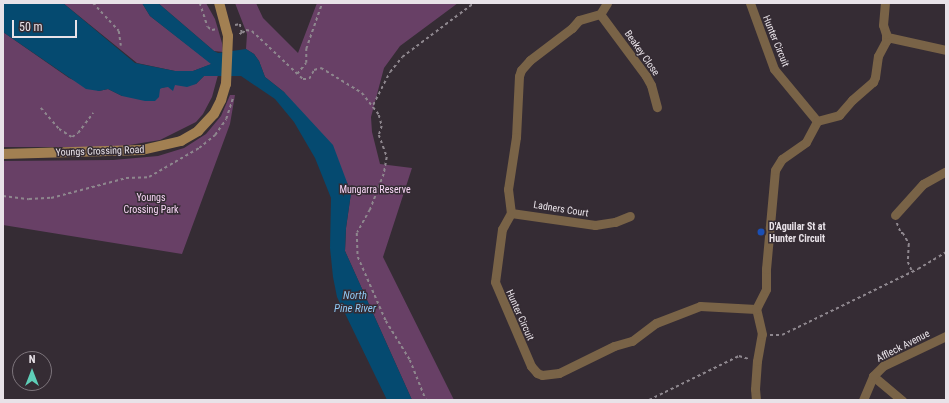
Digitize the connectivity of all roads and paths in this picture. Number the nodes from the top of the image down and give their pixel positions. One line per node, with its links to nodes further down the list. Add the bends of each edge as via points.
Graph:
1 (93, 3): 15 (path, via 119,31)
2 (200, 3): 11 (path, via 209,29)
3 (219, 3): 24 (main road, Youngs Crossing Road, via 227,27 229,48 225,92 214,114 198,131 181,141 162,147 130,152)
4 (322, 3): 17 (path, via 306,49 306,63)
5 (474, 3): 19 (path, via 402,57 390,72)
6 (607, 3): 9 (street)
7 (750, 3): 23 (street, Hunter Circuit, via 774,69)
8 (885, 3): 13 (street, via 883,25)
9 (600, 14): 20 (street, Beakey Close, via 646,76); 27 (street, via 579,20 521,70 518,83 516,136 508,189)
10 (234, 26): 12 (path, via 240,24)
11 (221, 29)
12 (242, 33): 14 (path); 17 (path, via 246,30 252,31)
13 (887, 36): 16 (street); 23 (street, via 878,56 873,82 848,103 839,115)
14 (236, 38)
15 (121, 46)
16 (946, 50)
17 (297, 74): 19 (path, via 303,79 309,78 314,70 321,68 362,93)
18 (233, 92): 26 (path, via 230,110 215,135 200,148 149,177 126,178 51,198)
19 (373, 105): 37 (path, via 382,126 379,135 386,157 384,174 370,210 357,233 358,257 386,321 410,360)
20 (656, 107)
21 (41, 108): 22 (path, via 54,124 70,137 78,133)
22 (93, 113)
23 (817, 121): 32 (street, via 806,142 782,159 775,170 766,289)
24 (3, 154)
25 (946, 171): 28 (street, via 923,184)
26 (3, 196)
27 (511, 213): 29 (street, Ladners Court, via 595,225); 32 (street, Hunter Circuit, via 502,229 496,282 531,366 537,373 547,376 559,373 614,346 632,341 656,323 700,306)
28 (895, 215): 31 (path, via 901,233 909,244 908,262)
29 (630, 216)
30 (946, 252): 31 (path)
31 (912, 272): 33 (path, via 782,334)
32 (756, 309): 33 (street)
33 (762, 334): 35 (street)
34 (946, 336): 36 (street, Affleck Avenue, via 883,366)
35 (757, 361): 38 (path, via 739,356); 39 (street)
36 (873, 376): 40 (street, Affleck Avenue); 41 (street)
37 (426, 400)
38 (649, 400)
39 (756, 400)
40 (863, 400)
41 (902, 400)

